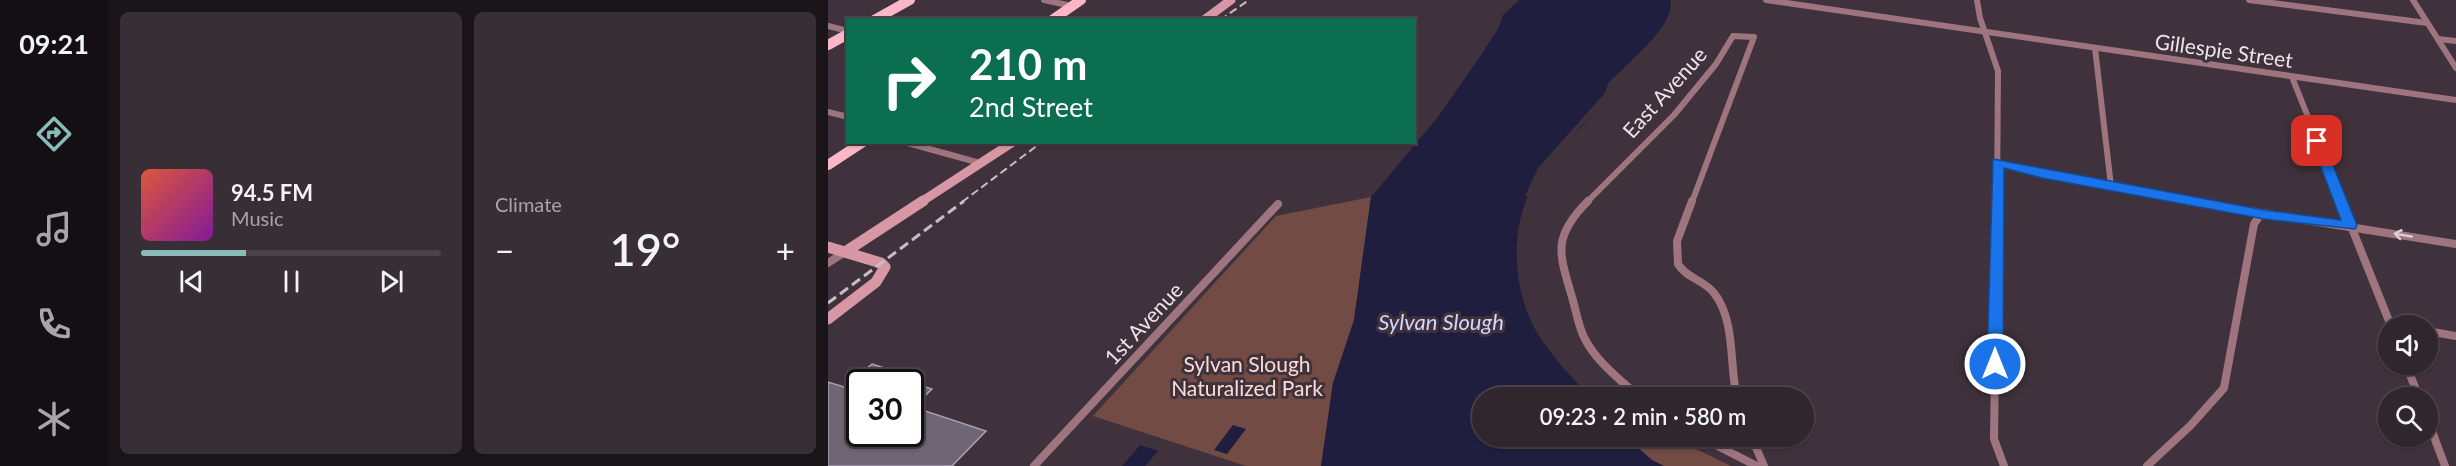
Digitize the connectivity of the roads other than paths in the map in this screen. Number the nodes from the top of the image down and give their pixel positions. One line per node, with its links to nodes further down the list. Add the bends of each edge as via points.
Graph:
1 (910, 0): 11 (main road)
2 (1044, 0): 9 (street)
3 (1081, 0): 9 (main road)
4 (1231, 0): 13 (street)
5 (1766, 0): 16 (street, Gillespie Street)
6 (1977, 0): 10 (street)
7 (2249, 0): 14 (street)
8 (2413, 0): 14 (street)
9 (1072, 6): 12 (main road)
10 (1978, 12): 16 (street, via 1974,24); 18 (street)
11 (878, 18)
12 (1055, 18)
13 (1207, 18)
14 (2427, 23): 20 (street)
15 (828, 26): 17 (street)
16 (1960, 28): 18 (street, Gillespie Street)
17 (846, 31)
18 (1987, 32): 23 (street, Gillespie Street); 32 (street, via 1997,64)
19 (846, 33): 22 (main road)
20 (2438, 39): 21 (street); 24 (street)
21 (2456, 41)
22 (828, 45)
23 (2095, 48): 25 (street, Gillespie Street); 35 (street)
24 (2456, 68)
25 (2292, 77): 26 (street, Gillespie Street); 38 (street)
26 (2456, 100)
27 (828, 112): 28 (street)
28 (846, 116)
29 (860, 144): 34 (main road)
30 (911, 144): 33 (street)
31 (1009, 144): 33 (street)
32 (1997, 162): 35 (street); 55 (street, via 1994,440)
33 (980, 163): 41 (street)
34 (828, 165)
35 (2111, 186): 37 (street)
36 (1278, 204): 52 (street, 1st Avenue)
37 (2264, 215): 38 (street); 56 (street, via 2254,224 2224,388)
38 (2350, 225): 39 (street, one-way to 38); 43 (street)
39 (2456, 244)
40 (828, 247): 41 (street)
41 (845, 252): 42 (street); 44 (street, via 881,263 884,273)
42 (828, 263)
43 (2389, 315)
44 (828, 319)
45 (2438, 333): 46 (street)
46 (2456, 336)
47 (1629, 387): 48 (street, East Avenue, via 1584,337 1560,246 1575,214 1668,122 1716,64 1729,40 1738,36 1754,37 1677,241 1675,259 1683,273 1705,282 1720,303)
48 (1736, 387)
49 (1720, 447): 53 (street)
50 (1756, 447): 54 (street)
51 (2438, 447): 57 (street)
52 (1034, 466)
53 (1758, 466)
54 (1764, 466)
55 (2004, 466)
56 (2147, 466)
57 (2445, 466)

